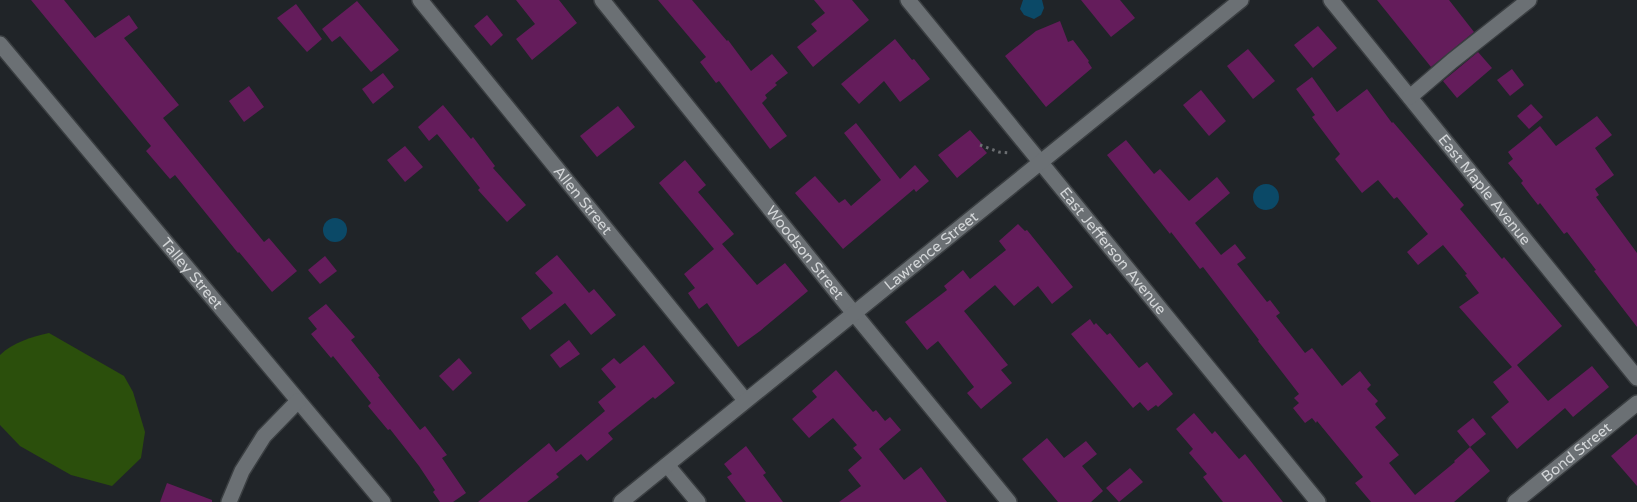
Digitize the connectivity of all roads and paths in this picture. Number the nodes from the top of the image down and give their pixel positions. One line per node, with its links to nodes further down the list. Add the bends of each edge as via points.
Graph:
1 (420, 0): 14 (street, Allen Street)
2 (602, 0): 12 (street, Woodson Street)
3 (908, 0): 11 (street, East Jefferson Avenue)
4 (1240, 0): 11 (street, Lawrence Street)
5 (1331, 0): 8 (street, East Maple Avenue)
6 (1529, 0): 8 (street)
7 (0, 44): 15 (street, Talley Street)
8 (1410, 97): 13 (street, East Maple Avenue)
9 (980, 145): 10 (path)
10 (1015, 154)
11 (1039, 163): 12 (street, Lawrence Street); 23 (street, East Jefferson Avenue)
12 (854, 312): 14 (street, Lawrence Street); 22 (street, Woodson Street)
13 (1637, 378)
14 (745, 400): 17 (street, Lawrence Street)
15 (298, 401): 18 (street, via 264,436 242,471); 19 (street, Talley Street)
16 (1637, 403): 24 (street, Bond Street)
17 (668, 465): 20 (street, Lawrence Street); 21 (street)
18 (229, 502)
19 (383, 502)
20 (621, 502)
21 (698, 502)
22 (1009, 502)
23 (1318, 502)
24 (1515, 502)

